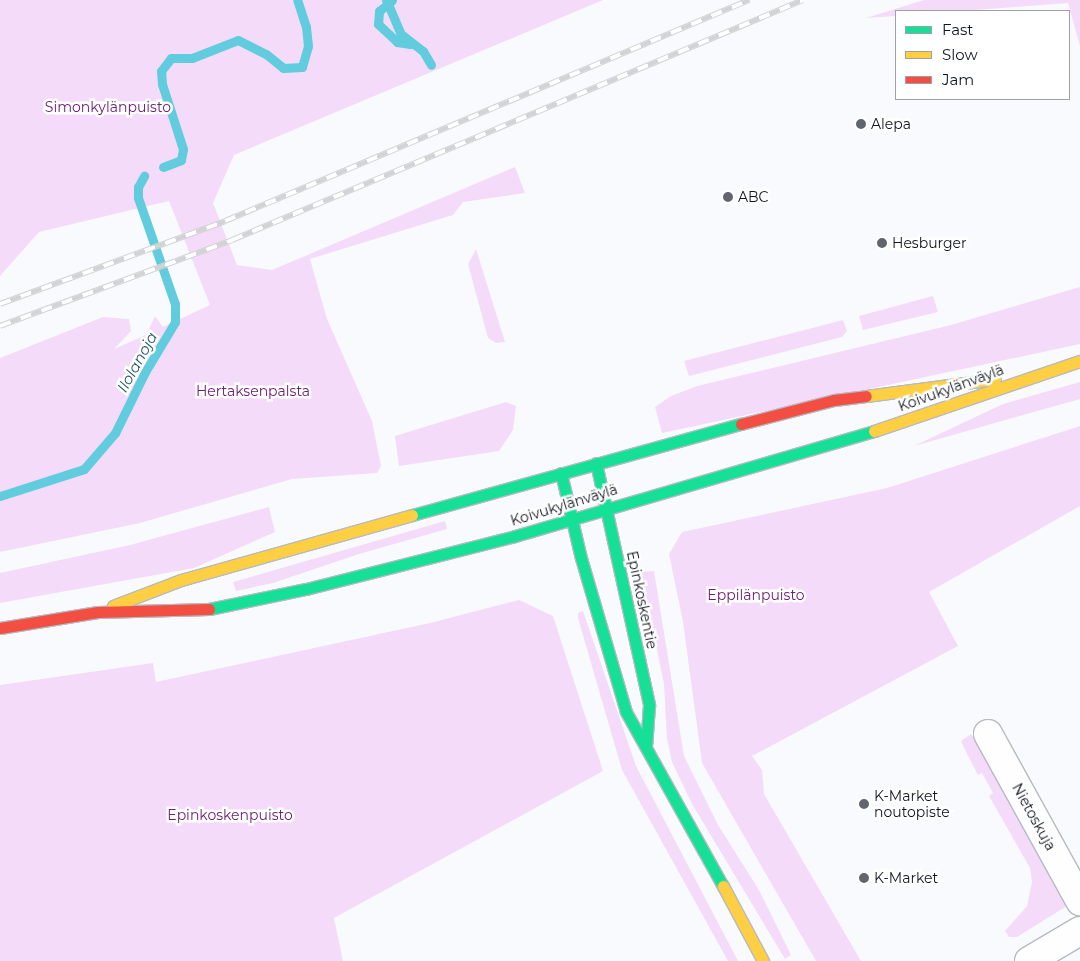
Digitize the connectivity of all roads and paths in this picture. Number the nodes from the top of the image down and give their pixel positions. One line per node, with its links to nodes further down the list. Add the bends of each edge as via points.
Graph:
1 (1080, 361): 2 (main road, Koivukylänväylä)
2 (1029, 376): 3 (main road, Koivukylänväylä, via 919,387 834,400); 5 (main road, Koivukylänväylä, via 928,415)
3 (596, 463): 4 (main road, Koivukylänväylä); 5 (main road, Epinkoskentie)
4 (561, 473): 6 (main road); 7 (main road, Koivukylänväylä, via 181,580)
5 (607, 508): 6 (main road, Koivukylänväylä); 10 (main road, Epinkoskentie, via 649,705)
6 (571, 519): 7 (main road, Koivukylänväylä, via 306,589 195,612); 10 (main road, via 626,712)
7 (98, 612): 8 (main road, Koivukylänväylä)
8 (0, 628)
9 (988, 734): 11 (street, Nietoskuja)
10 (646, 744): 13 (main road)
11 (1080, 901)
12 (1080, 931): 14 (street)
13 (763, 961)
14 (1029, 961)

